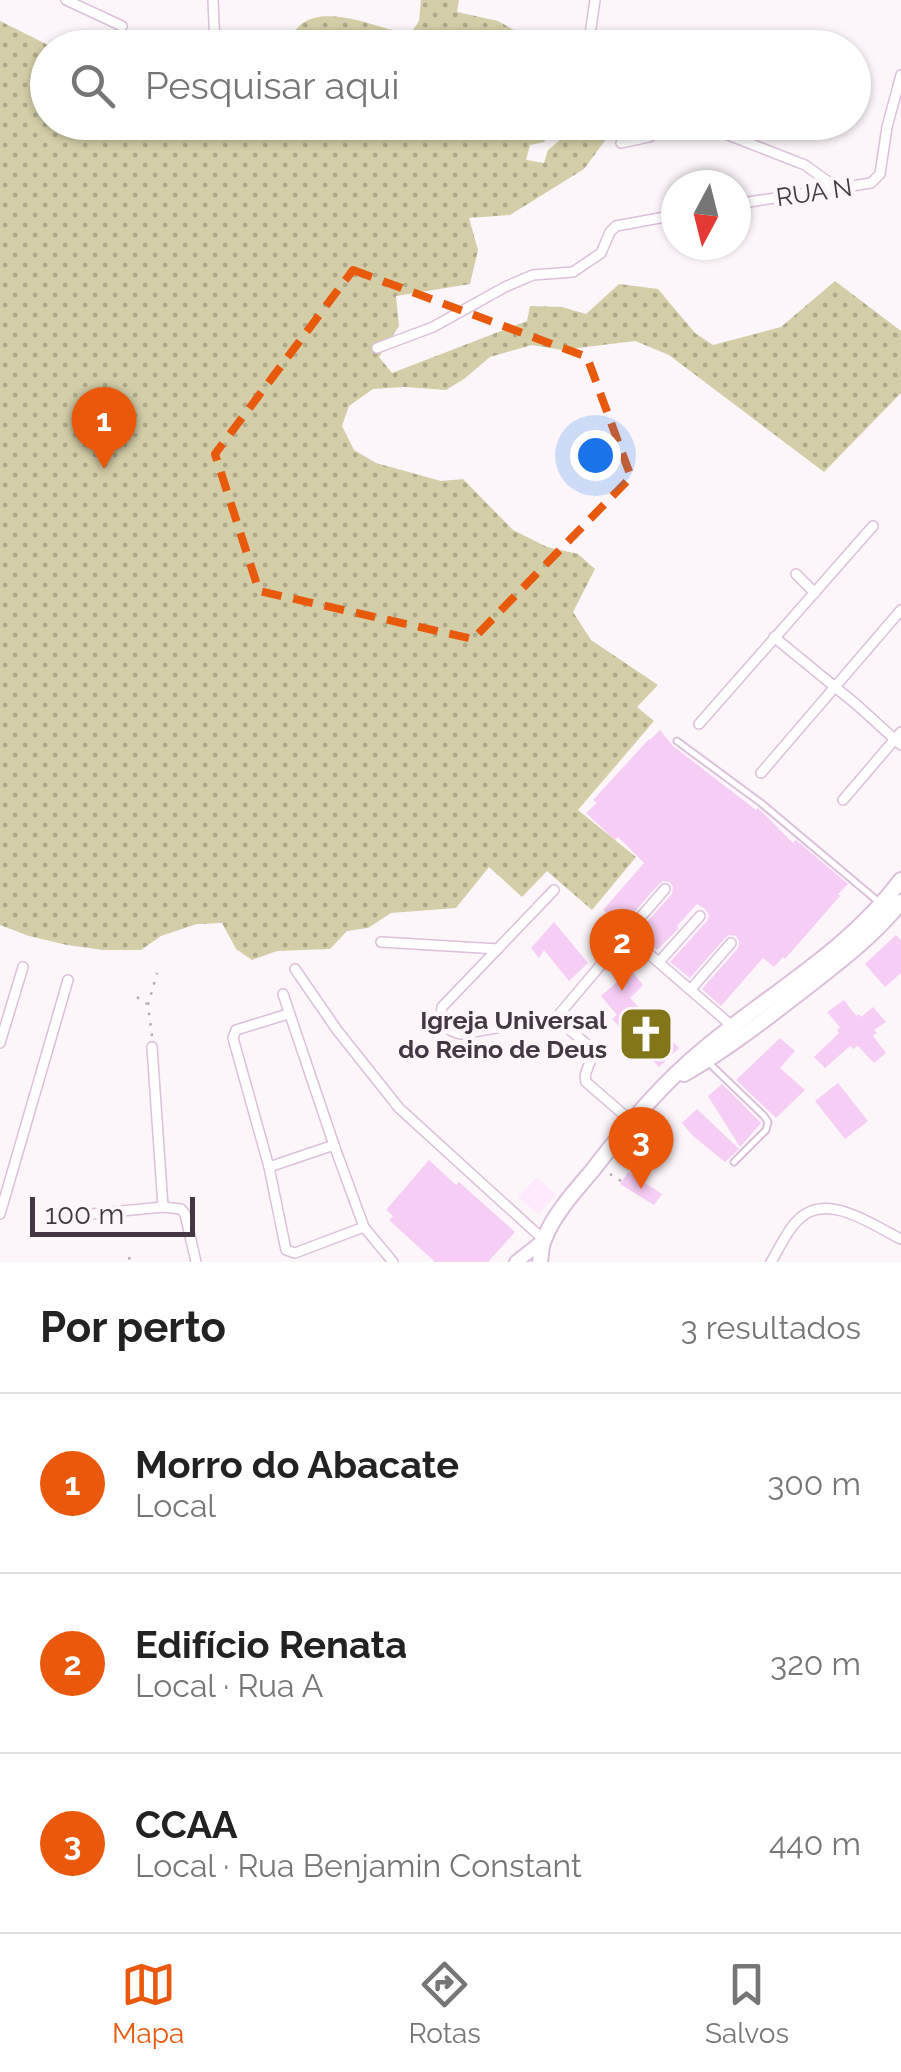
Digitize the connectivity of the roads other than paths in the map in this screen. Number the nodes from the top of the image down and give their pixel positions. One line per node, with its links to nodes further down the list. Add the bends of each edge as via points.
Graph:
1 (66, 0): 4 (street)
2 (213, 0): 5 (street)
3 (595, 0): 6 (street)
4 (122, 26)
5 (214, 30)
6 (591, 30)
7 (901, 75): 11 (street, RUA N, via 880,174 871,183)
8 (635, 140): 10 (street)
9 (741, 140): 11 (street, via 805,165)
10 (621, 143)
11 (837, 188): 12 (street, RUA N)
12 (751, 201)
13 (661, 218): 14 (street, via 616,226 601,253 572,272 534,275)
14 (377, 348)
15 (873, 526): 17 (street)
16 (796, 574): 17 (street)
17 (815, 593): 19 (street)
18 (901, 610): 20 (street)
19 (774, 637): 20 (street); 21 (street)
20 (835, 687): 22 (street); 24 (street)
21 (699, 724)
22 (899, 739): 25 (street)
23 (677, 741): 29 (lane)
24 (761, 773)
25 (843, 800)
26 (901, 880): 29 (main road)
27 (666, 889): 35 (street, via 626,934)
28 (554, 890): 34 (street)
29 (894, 911): 43 (main road); 46 (main road, via 816,980)
30 (700, 916): 35 (street)
31 (621, 941): 42 (street)
32 (381, 942): 34 (street)
33 (731, 943): 39 (street)
34 (498, 949): 42 (street, via 442,1007 444,1026 462,1034)
35 (660, 962): 39 (street)
36 (23, 966): 44 (street)
37 (295, 968): 56 (street, via 399,1108)
38 (68, 980): 52 (street)
39 (691, 989): 43 (street)
40 (283, 994): 41 (street)
41 (288, 1014): 48 (street); 50 (street, via 236,1030 233,1038)
42 (556, 1018): 47 (street, via 592,1049 586,1082)
43 (732, 1026): 46 (main road)
44 (0, 1043)
45 (152, 1048): 51 (street)
46 (703, 1057): 47 (main road, via 666,1083); 49 (lane, via 768,1122)
47 (631, 1121): 56 (main road)
48 (334, 1145): 50 (street); 54 (street)
49 (734, 1162)
50 (269, 1167): 54 (street, via 288,1252)
51 (163, 1207): 53 (street); 58 (street, via 184,1212)
52 (0, 1214)
53 (91, 1214)
54 (364, 1227): 59 (street)
55 (901, 1239): 61 (street, via 845,1212 820,1208 796,1222)
56 (544, 1240): 57 (main road); 60 (main road)
57 (517, 1260)
58 (196, 1262)
59 (393, 1262)
60 (540, 1262)
61 (771, 1262)

